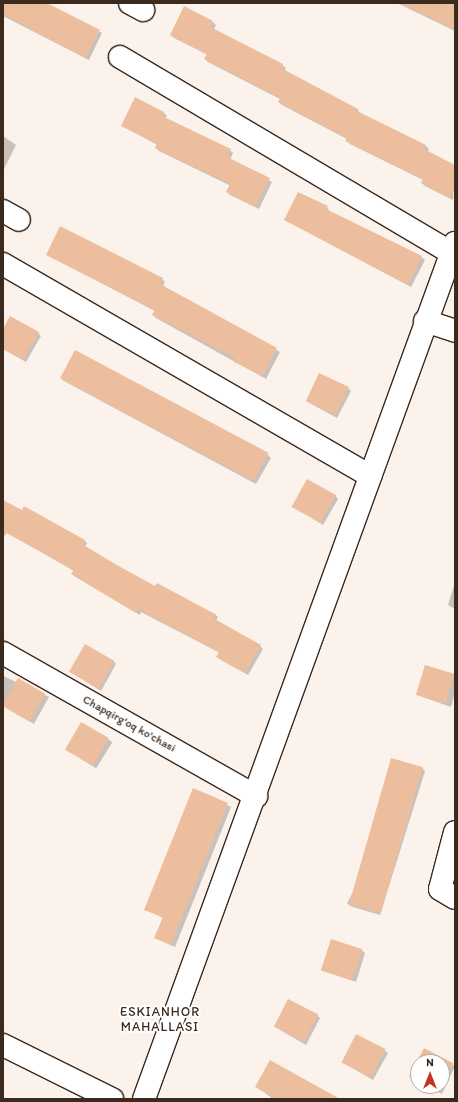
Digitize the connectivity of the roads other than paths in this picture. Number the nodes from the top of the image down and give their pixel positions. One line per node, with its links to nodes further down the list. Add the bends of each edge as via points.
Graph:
1 (120, 57): 2 (street)
2 (452, 247): 4 (street)
3 (3, 264): 6 (street)
4 (425, 321): 5 (street); 6 (street)
5 (455, 331)
6 (370, 476): 8 (street)
7 (3, 653): 8 (street, Chapqirg'oq ko'chasi)
8 (256, 796): 13 (street)
9 (455, 832): 10 (street)
10 (447, 893)
11 (3, 1045): 12 (street)
12 (112, 1099)
13 (144, 1099)

